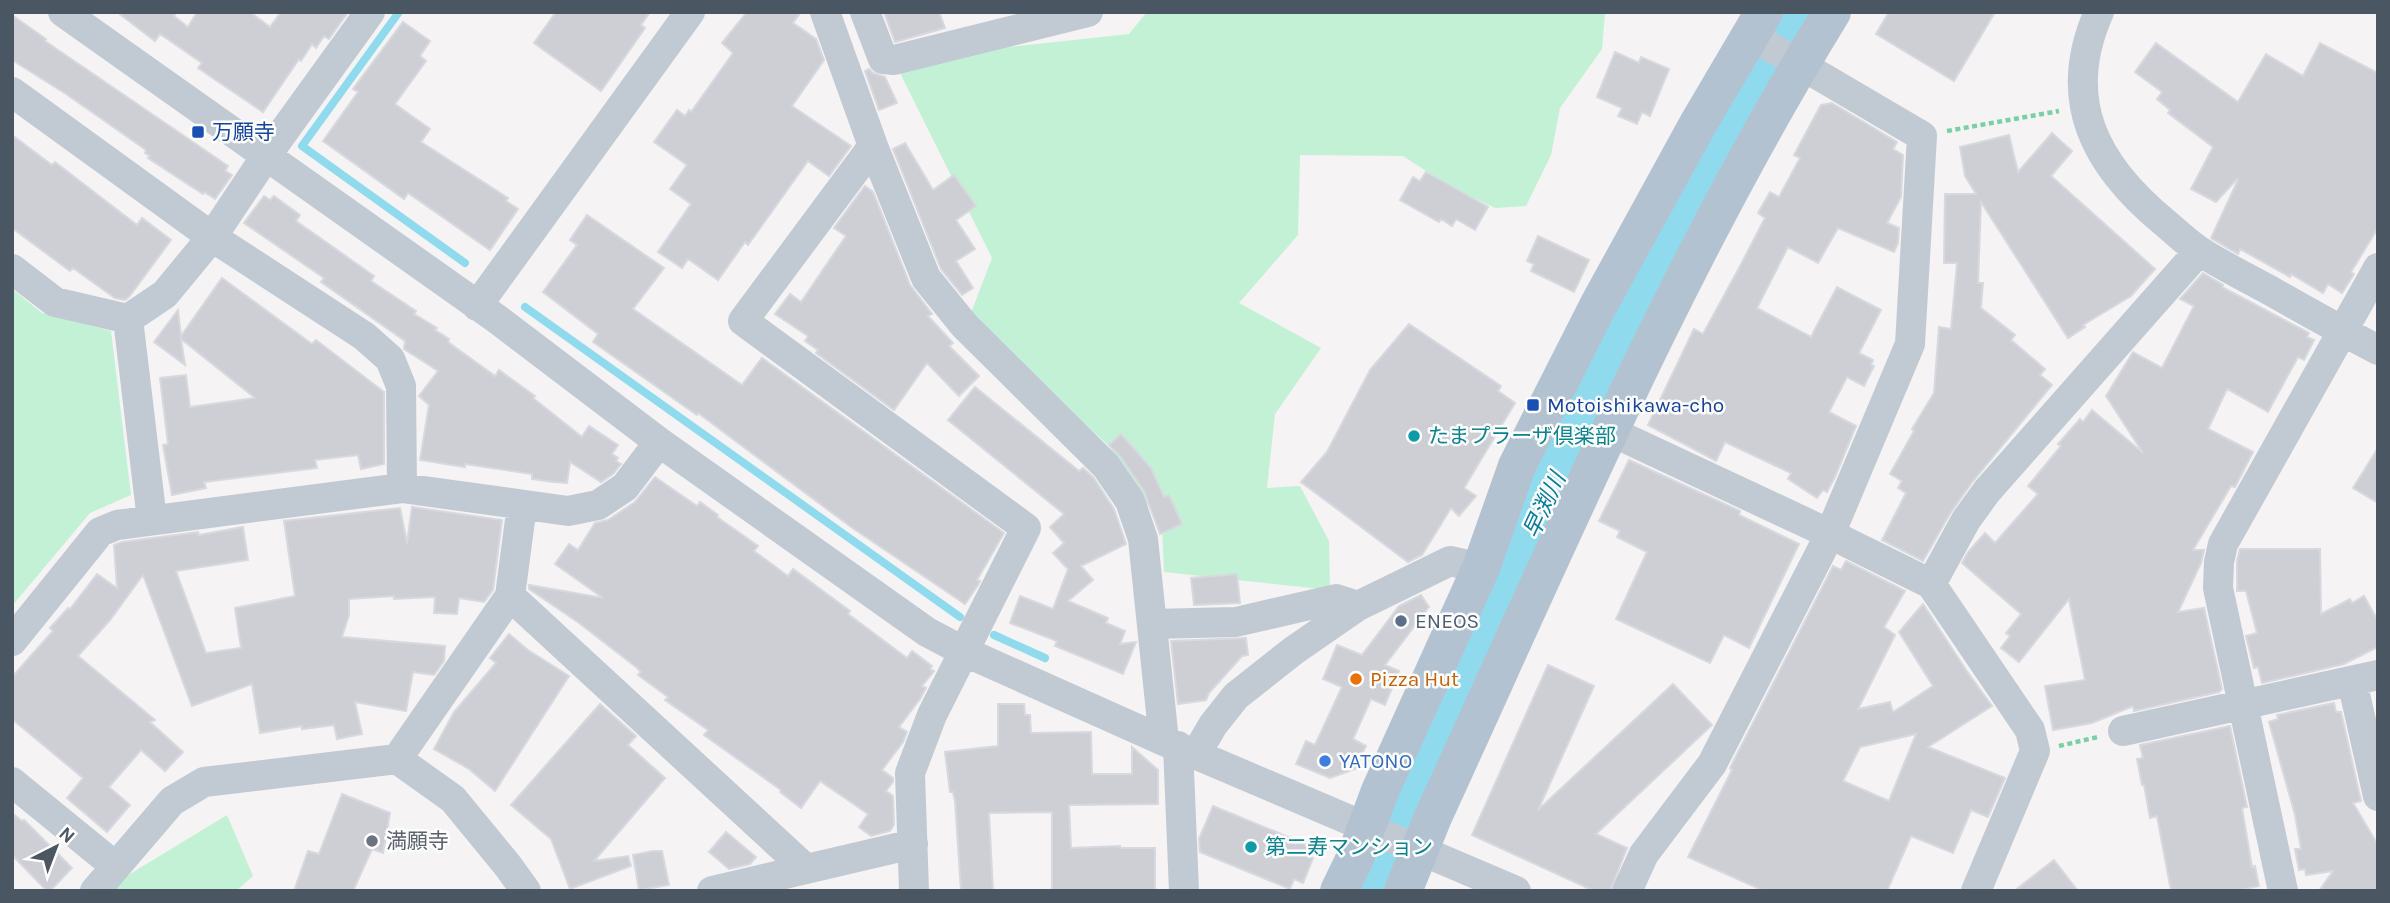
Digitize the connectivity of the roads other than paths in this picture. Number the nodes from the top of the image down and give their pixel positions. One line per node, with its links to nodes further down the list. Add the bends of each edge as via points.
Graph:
1 (64, 12): 13 (street)
2 (370, 12): 13 (street)
3 (690, 12): 18 (street)
4 (825, 12): 12 (street)
5 (864, 12): 8 (street, via 883,59 894,60)
6 (1832, 12): 10 (main road)
7 (2099, 12): 15 (street, via 2090,32 2084,73 2089,128 2104,159 2142,204)
8 (1080, 13)
9 (1757, 24): 10 (street); 28 (main road, via 1605,295 1524,454)
10 (1800, 65): 22 (main road, via 1653,337); 27 (street, via 1922,136 1910,344)
11 (12, 92): 14 (street)
12 (873, 146): 32 (street, via 926,278 964,325 1107,466 1130,501 1143,539); 34 (street, via 743,321 1026,528)
13 (266, 156): 14 (street); 18 (street)
14 (212, 237): 19 (street, via 165,294); 24 (street, via 364,336 390,359 401,386)
15 (2199, 251): 20 (street); 29 (street, via 1987,491)
16 (2378, 268): 20 (street)
17 (12, 270): 19 (street, via 55,302)
18 (477, 306): 23 (street)
19 (128, 318): 26 (street)
20 (2343, 331): 21 (street); 36 (street, via 2224,544 2219,562 2218,589)
21 (2378, 351)
22 (1610, 431): 27 (street); 44 (main road)
23 (659, 442): 25 (street, via 625,487 598,505 568,511); 34 (street, via 927,632)
24 (402, 488): 25 (street); 26 (street)
25 (522, 505): 30 (street)
26 (152, 520): 33 (street, via 100,532)
27 (1830, 534): 29 (street); 56 (street, via 1712,764 1644,854)
28 (1481, 568): 31 (street, via 1450,561); 42 (main road)
29 (1931, 584): 57 (street, via 2031,730 2035,751)
30 (510, 596): 39 (street); 46 (street)
31 (1358, 606): 32 (street, via 1336,599 1236,622); 38 (street, via 1293,651 1236,696 1213,725)
32 (1152, 624): 38 (street)
33 (12, 641)
34 (963, 651): 38 (street); 43 (street, via 910,773)
35 (2365, 678): 36 (street); 41 (street)
36 (2243, 705): 37 (street); 58 (street)
37 (2123, 731)
38 (1179, 747): 42 (street); 52 (street)
39 (397, 759): 45 (street, via 204,782 173,802); 49 (street, via 453,799)
40 (12, 782): 45 (street)
41 (2378, 796)
42 (1366, 828): 44 (street); 53 (main road)
43 (913, 844): 46 (street); 51 (street)
44 (1420, 851): 54 (main road); 55 (street)
45 (115, 866): 48 (street)
46 (805, 868): 47 (street)
47 (771, 884): 50 (street)
48 (94, 891)
49 (526, 891)
50 (712, 891)
51 (914, 891)
52 (1184, 891)
53 (1339, 891)
54 (1403, 891)
55 (1516, 891)
56 (1627, 891)
57 (1976, 891)
58 (2283, 891)

